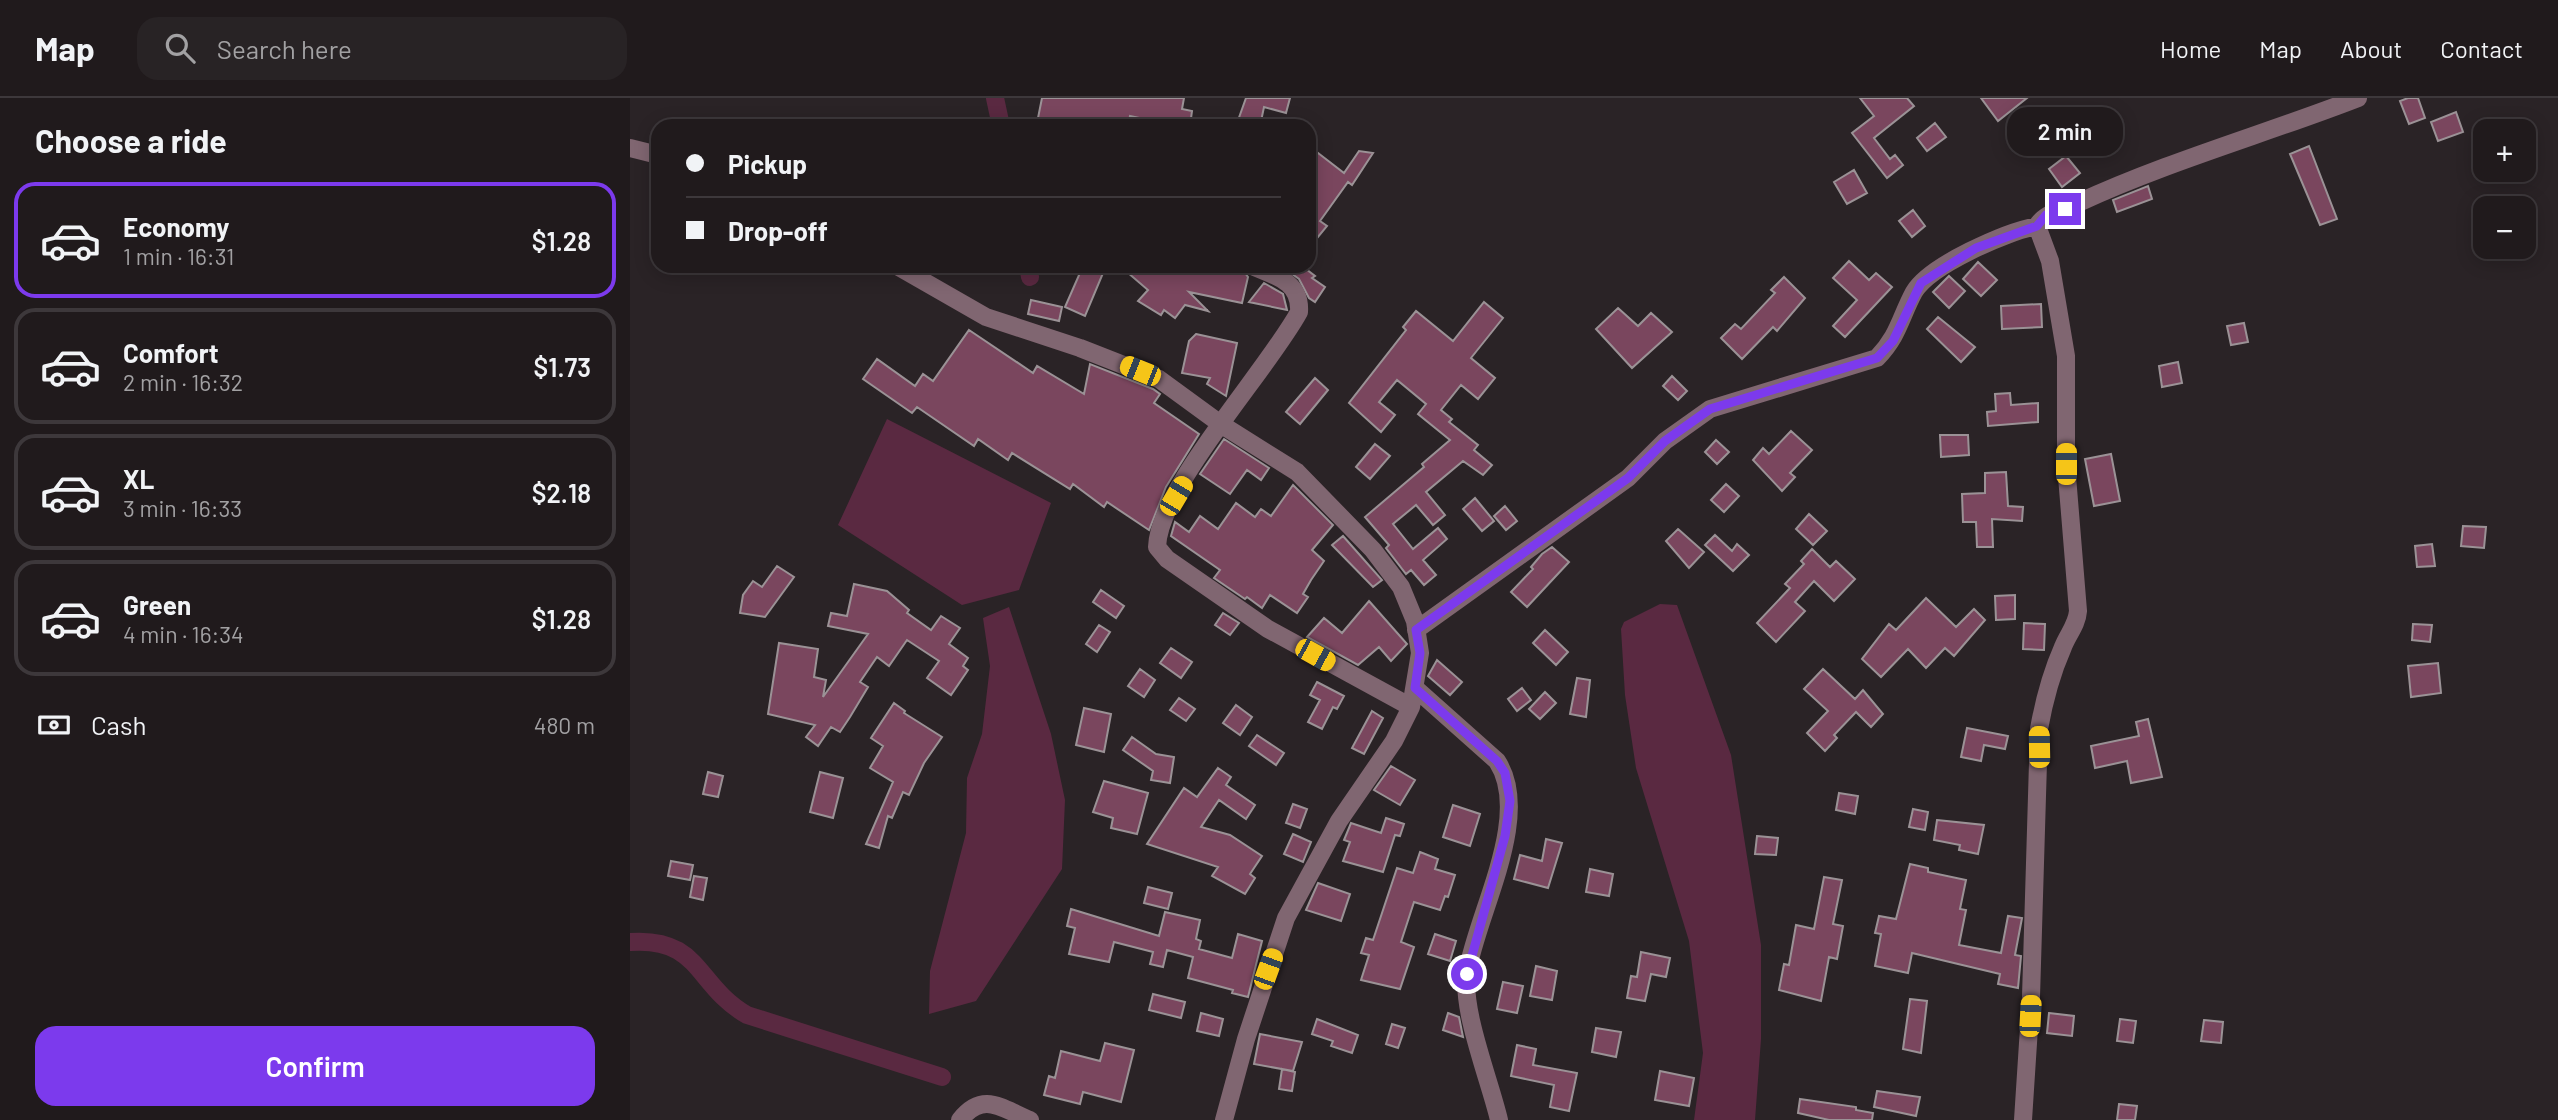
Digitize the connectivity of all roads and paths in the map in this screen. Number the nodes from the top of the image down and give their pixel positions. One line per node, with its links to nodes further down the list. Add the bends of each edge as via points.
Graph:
1 (2358, 98): 4 (street, via 2118,184 2046,215)
2 (630, 148): 3 (street)
3 (651, 153)
4 (2037, 226): 8 (street, via 1976,248 1921,283 1893,341 1877,358 1710,409 1665,441 1628,478); 15 (street, via 2050,261 2066,356 2066,464 2078,611 2048,690 2039,729)
5 (919, 273): 7 (street, via 986,317 1159,379)
6 (1269, 273): 7 (street, via 1296,290 1299,312)
7 (1222, 425): 8 (street, via 1297,472 1349,524 1401,587); 10 (street, via 1162,520 1157,547 1167,559 1268,629)
8 (1416, 630): 9 (street, via 1420,653)
9 (1415, 688): 10 (street); 14 (street, via 1497,761 1509,790 1505,836 1467,974 1469,1012)
10 (1411, 707): 13 (street, via 1394,741 1339,821 1286,918)
11 (960, 1120): 12 (street, via 982,1102)
12 (1030, 1120)
13 (1224, 1120)
14 (1499, 1120)
15 (2023, 1120)

